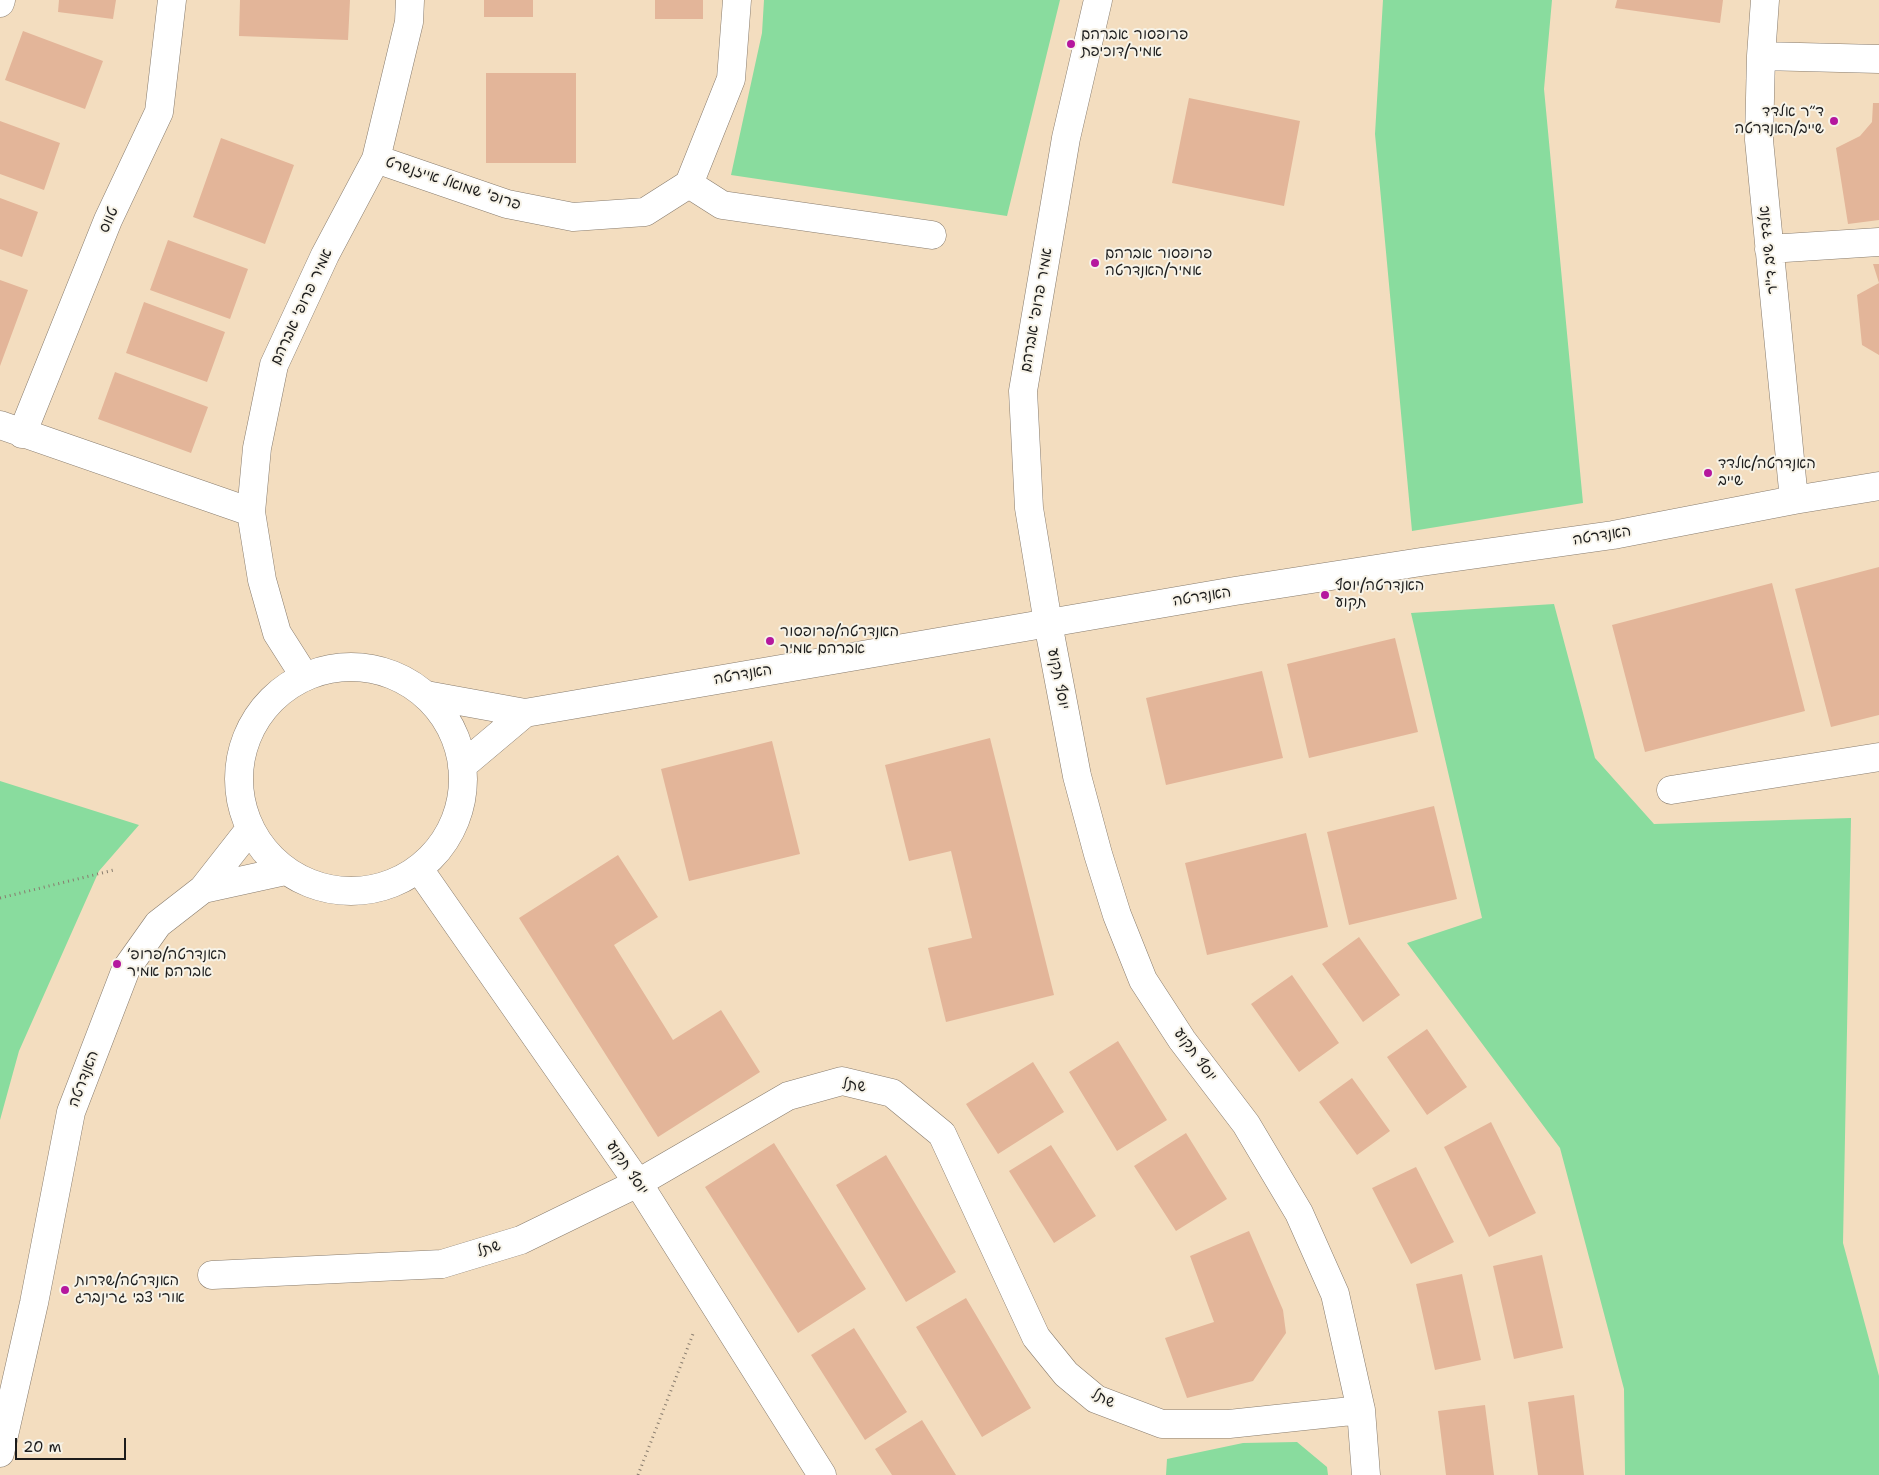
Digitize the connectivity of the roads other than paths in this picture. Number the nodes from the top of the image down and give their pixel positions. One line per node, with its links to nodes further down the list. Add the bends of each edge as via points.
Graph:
1 (172, 0): 13 (street, טווס, via 159,112)
2 (410, 0): 8 (street, אמיר פרופ' אברהם, via 410,22)
3 (737, 0): 9 (street, via 731,79)
4 (1098, 0): 17 (street, אמיר פרופ' אברהם, via 1066,138 1023,391 1029,508)
5 (1765, 0): 6 (street, אלדד שיב ד"ר)
6 (1761, 56): 7 (street); 12 (street, אלדד שיב ד"ר, via 1759,140)
7 (1879, 59)
8 (376, 158): 9 (street, פרופ' שמואל אייזנשרט, via 507,204 573,217 645,212); 16 (street, אמיר פרופ' אברהם, via 325,255 274,365 257,448)
9 (689, 184): 10 (street, via 722,205)
10 (932, 235)
11 (1879, 242): 12 (street)
12 (1769, 249): 15 (street, אלדד שיב ד"ר)
13 (11, 430): 16 (street)
14 (1879, 486): 15 (street, האנדרטה)
15 (1794, 500): 17 (street, האנדרטה, via 1613,535 1411,563)
16 (251, 512): 18 (street, אמיר פרופ' אברהם, via 262,580 277,633)
17 (1048, 622): 20 (street, האנדרטה); 32 (street, יוסף תקוע, via 1080,785 1100,863 1135,962 1182,1040 1246,1124 1299,1213 1335,1294)
18 (305, 677): 19 (street, via 335,667 367,668 398,677); 24 (street, via 274,696 253,724 240,758 240,795)
19 (426, 695): 20 (street, האנדרטה); 22 (street, via 443,715 456,739)
20 (525, 713): 22 (street)
21 (1879, 757): 23 (street)
22 (462, 766): 25 (street, via 461,804 446,841)
23 (1671, 790)
24 (250, 829): 26 (street, via 265,852); 27 (street, האנדרטה)
25 (419, 869): 26 (street, via 388,886 352,892 317,887); 28 (street, יוסף תקוע)
26 (286, 871): 27 (street, האנדרטה)
27 (203, 889): 30 (street, האנדרטה, via 158,924 126,969 71,1112)
28 (638, 1183): 29 (street, שתל, via 521,1240 442,1264); 32 (street, שתל, via 788,1096 842,1081 892,1093 942,1134 1036,1337 1066,1374 1096,1399 1162,1424 1229,1424); 34 (street, יוסף תקוע)
29 (212, 1275)
30 (34, 1303): 31 (street, האנדרטה); 33 (street, האנדרטה)
31 (0, 1367)
32 (1361, 1410): 35 (street, יוסף תקוע)
33 (0, 1453)
34 (822, 1475)
35 (1366, 1475)

